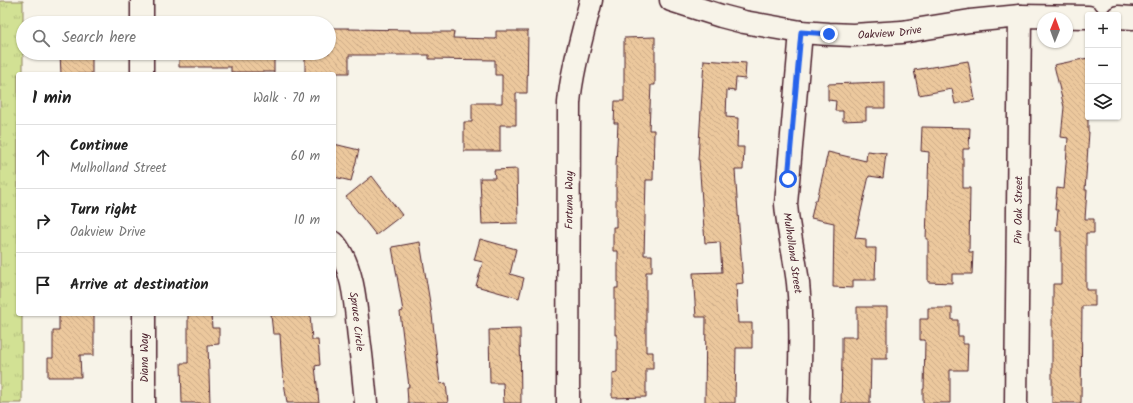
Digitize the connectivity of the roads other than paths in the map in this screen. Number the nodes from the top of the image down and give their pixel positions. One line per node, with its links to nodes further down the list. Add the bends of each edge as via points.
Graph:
1 (142, 0): 4 (street)
2 (591, 0): 16 (street, Fortuna Way, via 573,72 569,103)
3 (671, 0): 9 (street, Oakview Drive, via 733,19)
4 (142, 16)
5 (1020, 16): 6 (street, Oakview Drive); 9 (street, Oakview Drive, via 878,34); 18 (street, Pin Oak Street)
6 (1085, 17)
7 (1121, 17): 8 (street)
8 (1133, 18)
9 (801, 32): 17 (street, Mulholland Street, via 786,204 800,300)
10 (142, 60): 11 (street)
11 (142, 72)
12 (336, 246): 15 (street, Spruce Circle, via 349,272 356,306)
13 (144, 316): 14 (street, Diana Way)
14 (144, 403)
15 (366, 403)
16 (568, 403)
17 (799, 403)
18 (1016, 403)

